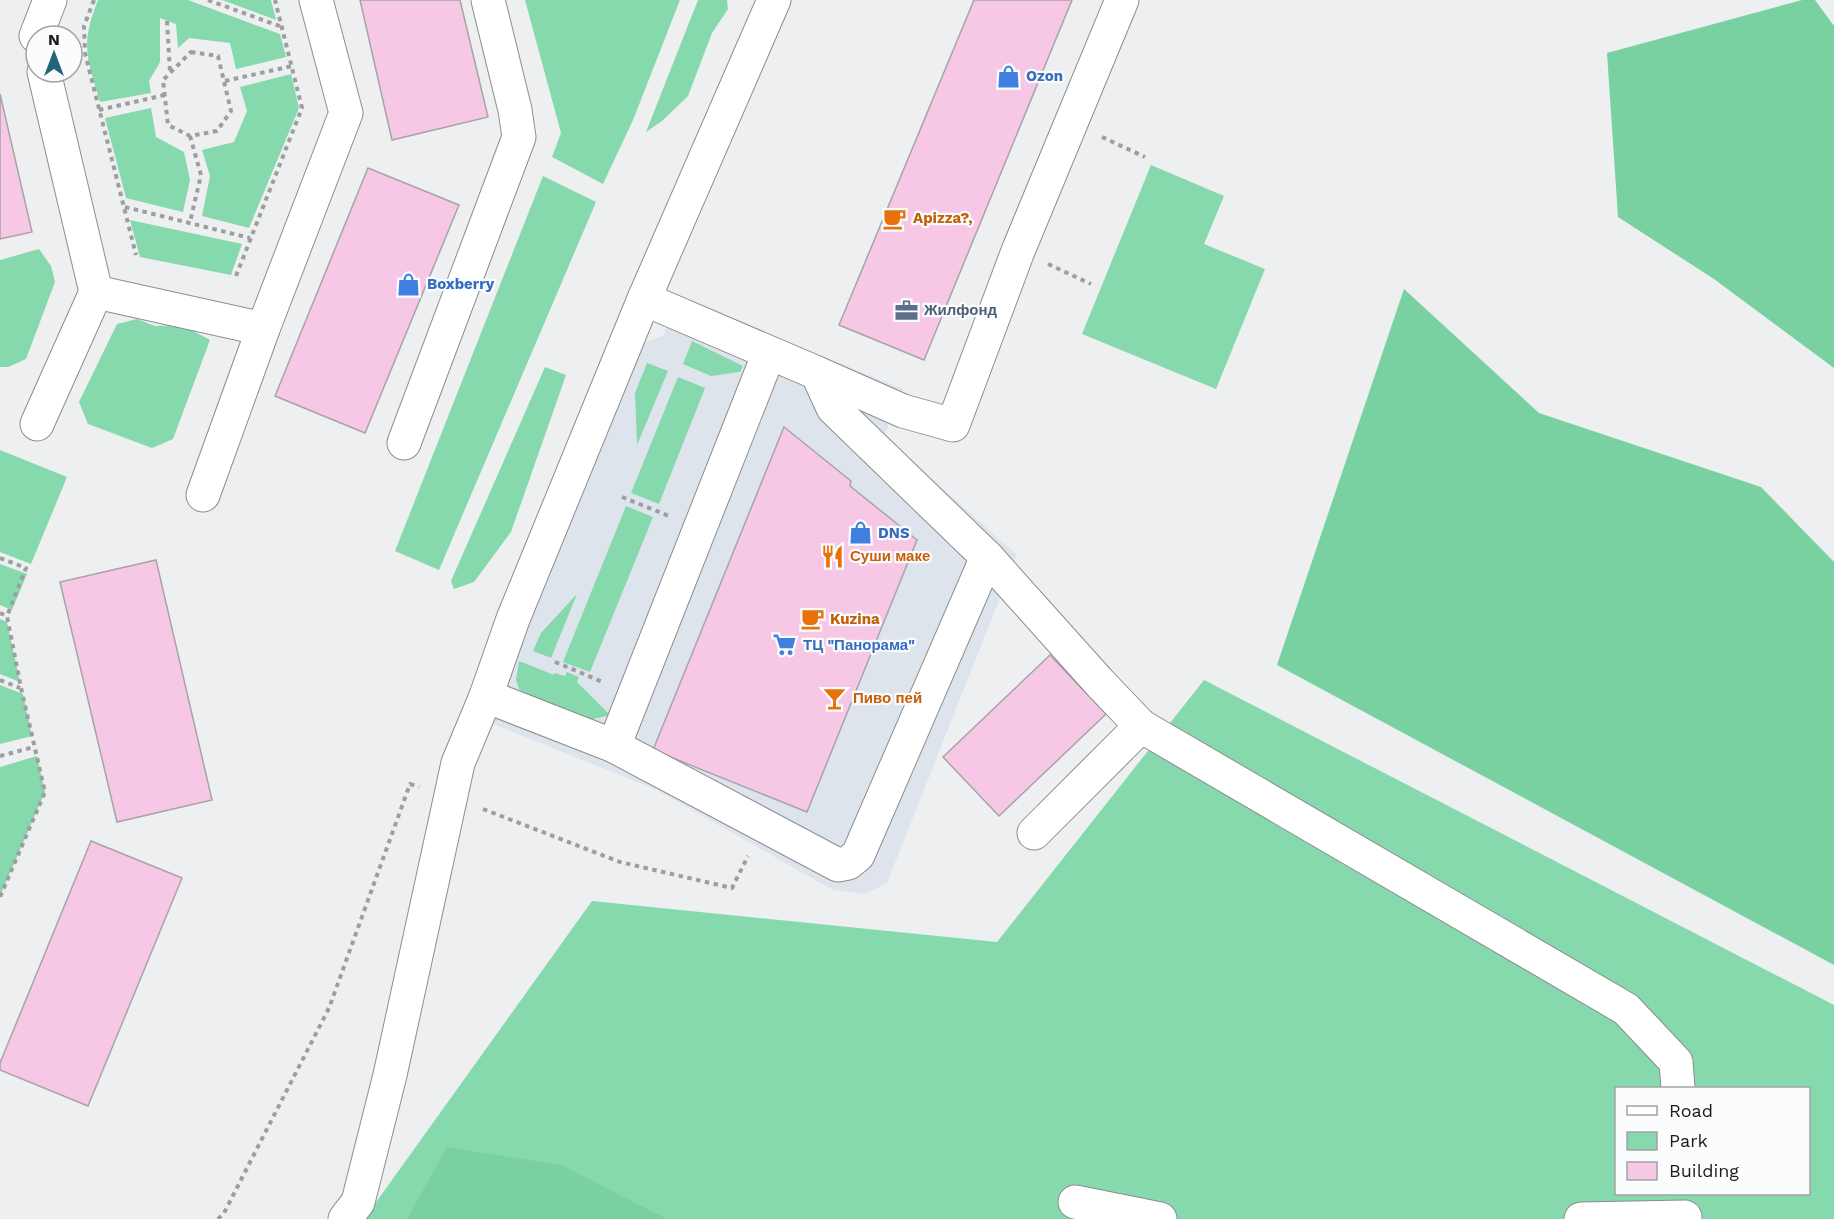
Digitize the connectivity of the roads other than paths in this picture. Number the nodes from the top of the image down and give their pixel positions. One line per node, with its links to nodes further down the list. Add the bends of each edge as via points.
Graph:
1 (50, 0): 6 (street)
2 (315, 0): 10 (street, via 346,113)
3 (488, 0): 14 (street, via 519,137)
4 (774, 0): 9 (street)
5 (1122, 0): 12 (street, via 1018,251 953,425 903,411)
6 (41, 24)
7 (47, 84): 8 (street)
8 (96, 292): 10 (street); 13 (street)
9 (644, 298): 11 (street); 17 (street, via 513,619)
10 (263, 329): 15 (street)
11 (769, 353): 12 (street); 19 (street)
12 (817, 373): 16 (street, via 833,408)
13 (37, 424)
14 (404, 443)
15 (203, 495)
16 (987, 557): 18 (street); 19 (street, via 858,855 848,863 838,865)
17 (486, 696): 19 (street); 24 (street, via 458,763 390,1075 358,1202)
18 (1141, 726): 20 (street); 21 (street, via 1626,1009 1676,1062)
19 (614, 746)
20 (1034, 833)
21 (1678, 1087)
22 (1075, 1202): 25 (street)
23 (1685, 1210): 26 (street)
24 (345, 1219)
25 (1160, 1219)
26 (1581, 1219)

